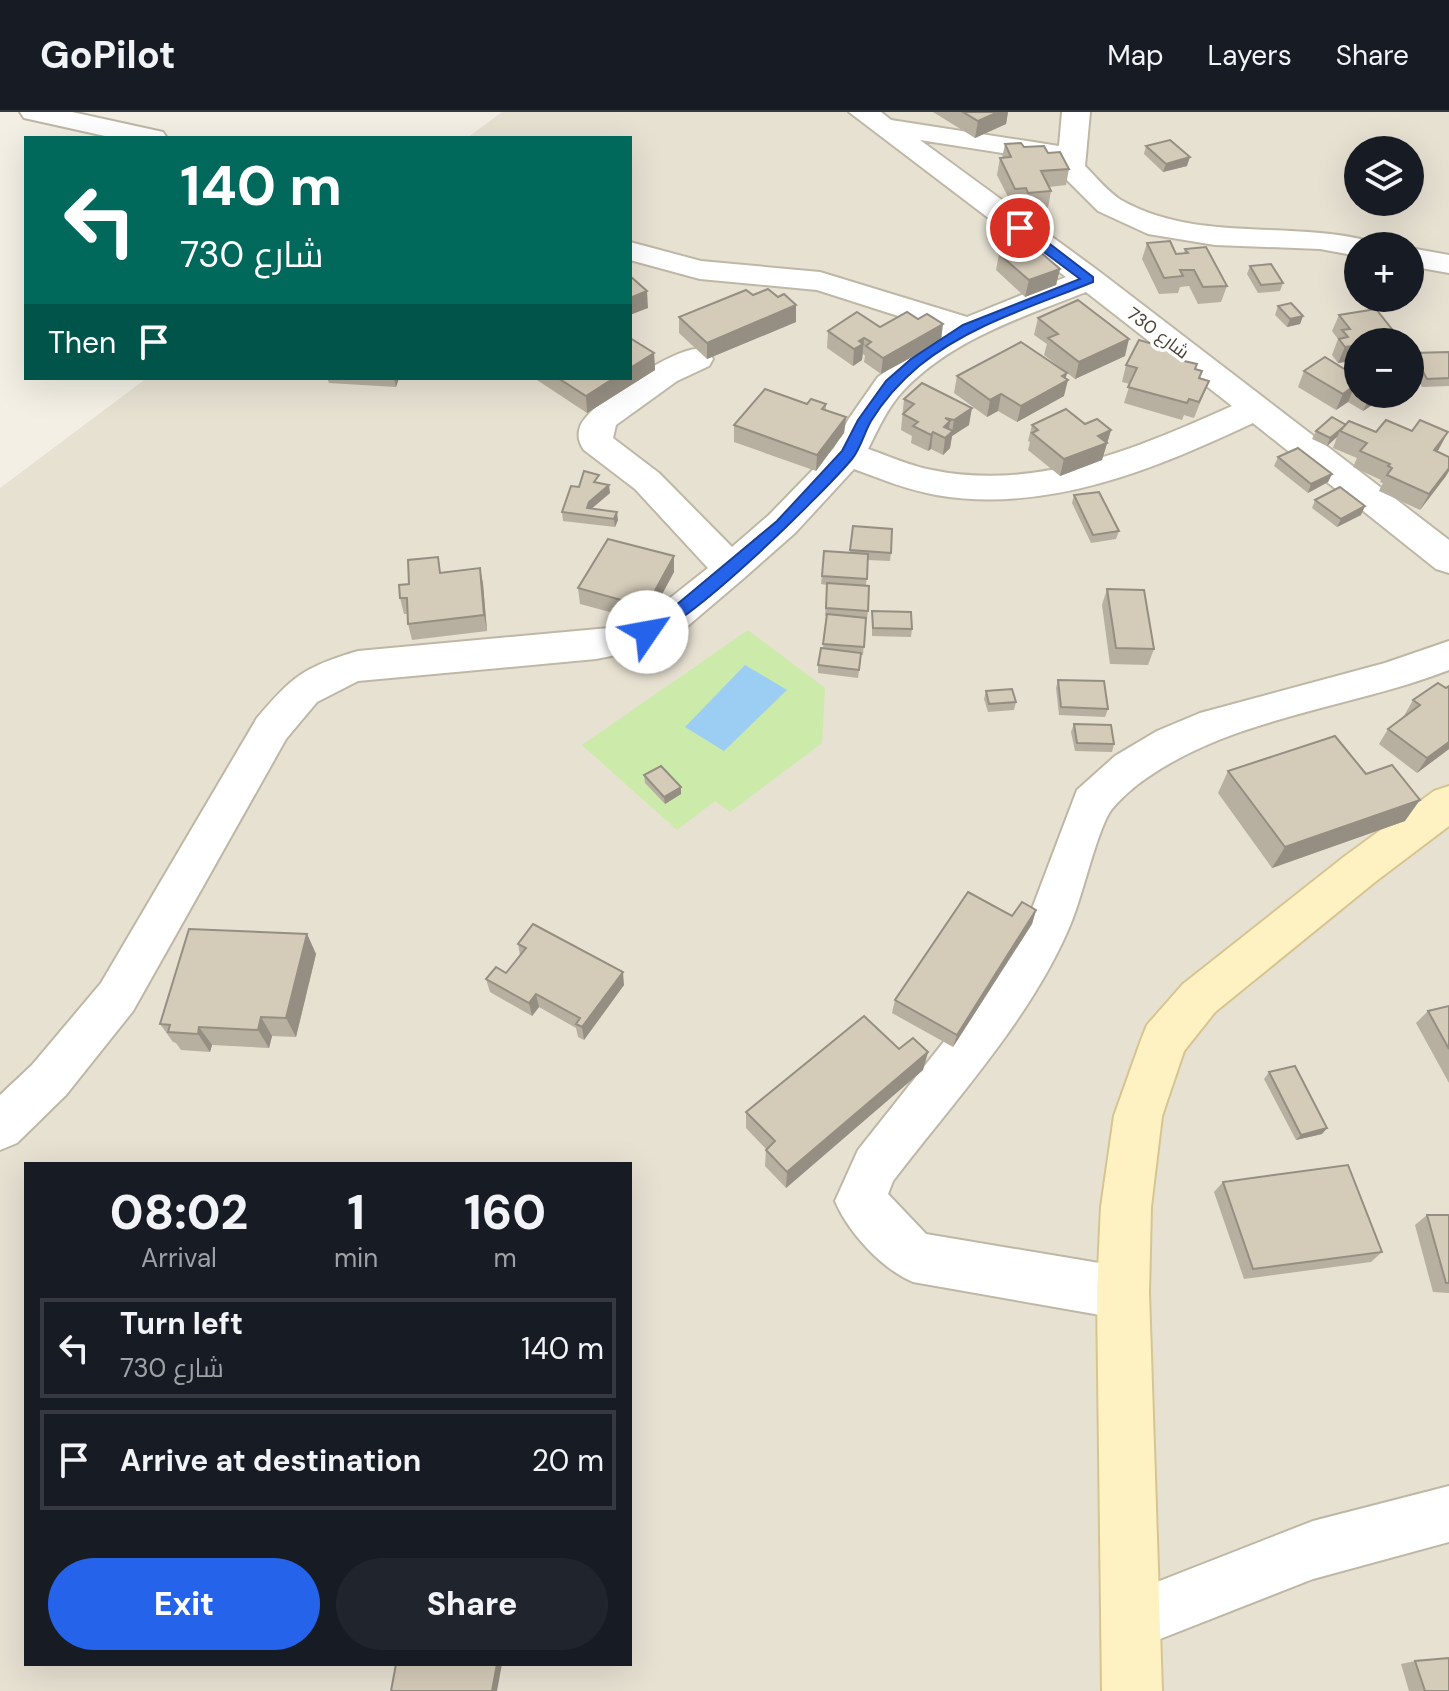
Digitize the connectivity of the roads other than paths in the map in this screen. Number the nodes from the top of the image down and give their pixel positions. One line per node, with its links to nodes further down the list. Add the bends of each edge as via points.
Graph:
1 (34, 112): 4 (street)
2 (1076, 112): 5 (street)
3 (873, 119): 5 (street, via 970,142 1044,150); 10 (street, شارع 730)
4 (144, 136)
5 (1071, 166): 6 (street, via 1108,205 1159,228)
6 (1344, 244)
7 (632, 252): 11 (street, via 700,270 820,281)
8 (1424, 260): 9 (street)
9 (1449, 264)
10 (1089, 279): 11 (street); 13 (street, شارع 730)
11 (968, 328): 14 (street, via 890,384)
12 (697, 359): 16 (street, via 665,374 604,417 596,442 647,481)
13 (1256, 408): 14 (street, via 1112,469 1033,484 954,486); 15 (street, شارع 730)
14 (848, 454): 16 (street)
15 (1449, 560)
16 (731, 569): 19 (street, via 669,620 627,640 358,666 303,691 271,729 117,997 49,1080)
17 (1449, 655): 20 (street, via 1393,676 1214,724 1130,767 1092,802 1049,923 1023,976 875,1166 860,1201 913,1257)
18 (1449, 803): 20 (street, via 1199,998 1164,1040 1138,1116 1126,1207)
19 (0, 1127)
20 (1123, 1293): 22 (street)
21 (1449, 1514): 22 (street, via 1313,1550)
22 (1132, 1621): 23 (street)
23 (1132, 1691)

